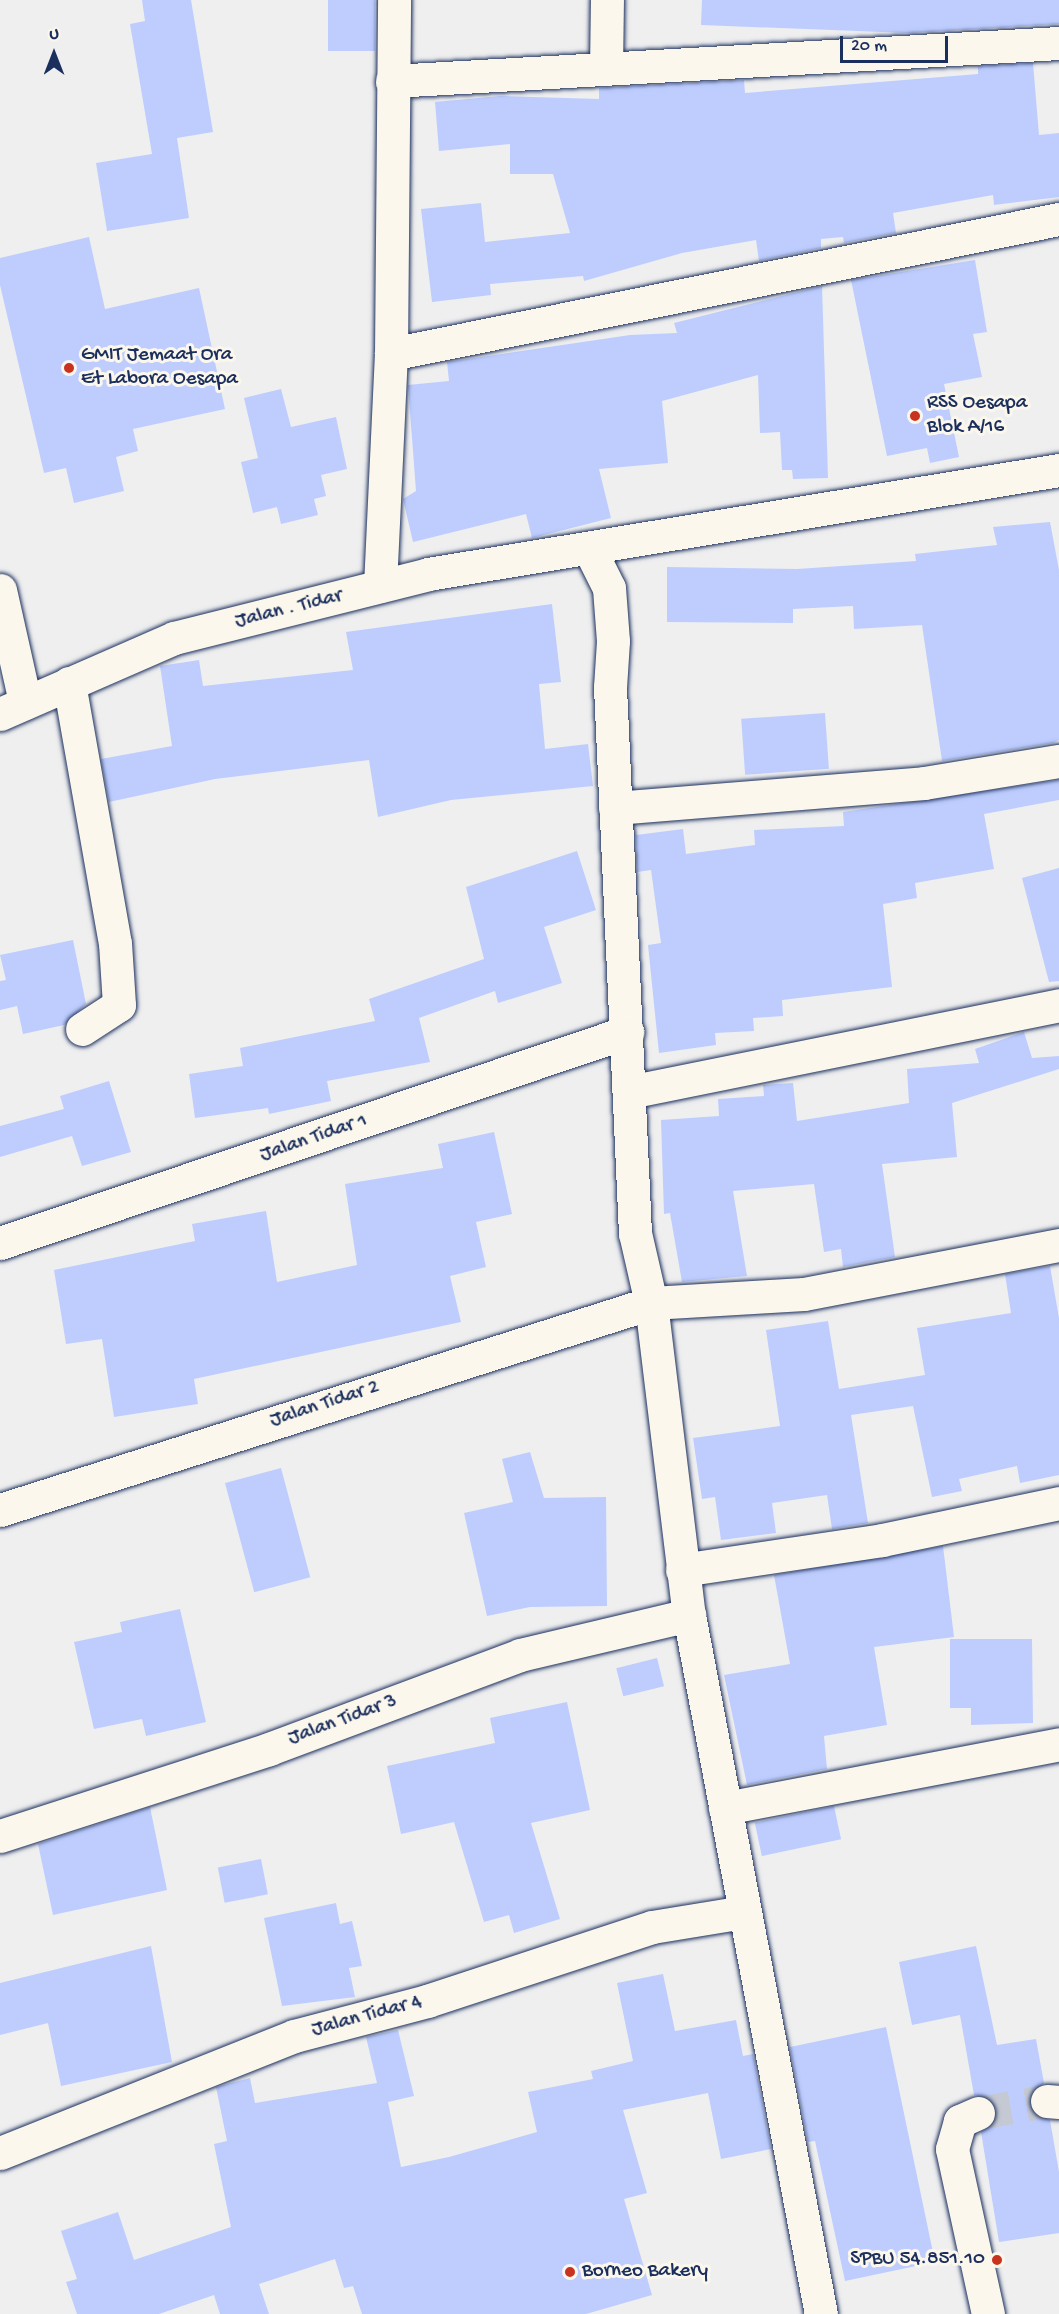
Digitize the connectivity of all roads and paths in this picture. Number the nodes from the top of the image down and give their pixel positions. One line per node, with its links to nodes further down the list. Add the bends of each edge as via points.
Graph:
1 (394, 0): 5 (street)
2 (607, 0): 4 (street)
3 (1059, 43): 4 (street)
4 (606, 69): 5 (street)
5 (392, 81): 7 (street)
6 (1059, 219): 7 (street)
7 (391, 354): 10 (street)
8 (1059, 470): 9 (street, Jalan . Tidar)
9 (590, 550): 10 (street, Jalan . Tidar, via 428,574); 15 (street, via 609,588)
10 (380, 586): 12 (street, Jalan . Tidar, via 174,638)
11 (0, 590): 13 (street)
12 (69, 683): 13 (street, Jalan . Tidar); 17 (street, via 115,943 119,1005)
13 (13, 708)
14 (1059, 761): 15 (street, via 924,783)
15 (615, 808): 18 (street)
16 (1059, 1005): 19 (street)
17 (82, 1029)
18 (627, 1032): 19 (street); 20 (street, Jalan Tidar 1)
19 (629, 1092): 22 (street, via 635,1233)
20 (0, 1243)
21 (1059, 1245): 22 (street, Jalan Tidar 2, via 804,1294)
22 (651, 1303): 24 (street, Jalan Tidar 2); 25 (street)
23 (1059, 1503): 25 (street, via 882,1540)
24 (0, 1510)
25 (682, 1570): 26 (street)
26 (689, 1615): 28 (street); 29 (street, Jalan Tidar 3, via 520,1655 269,1749)
27 (1059, 1744): 28 (street)
28 (725, 1808): 30 (street)
29 (0, 1836)
30 (744, 1912): 32 (street, Jalan Tidar 4, via 652,1927 427,2001 294,2036); 33 (street)
31 (978, 2113): 34 (street, via 960,2121 952,2149)
32 (0, 2153)
33 (821, 2314)
34 (988, 2314)

